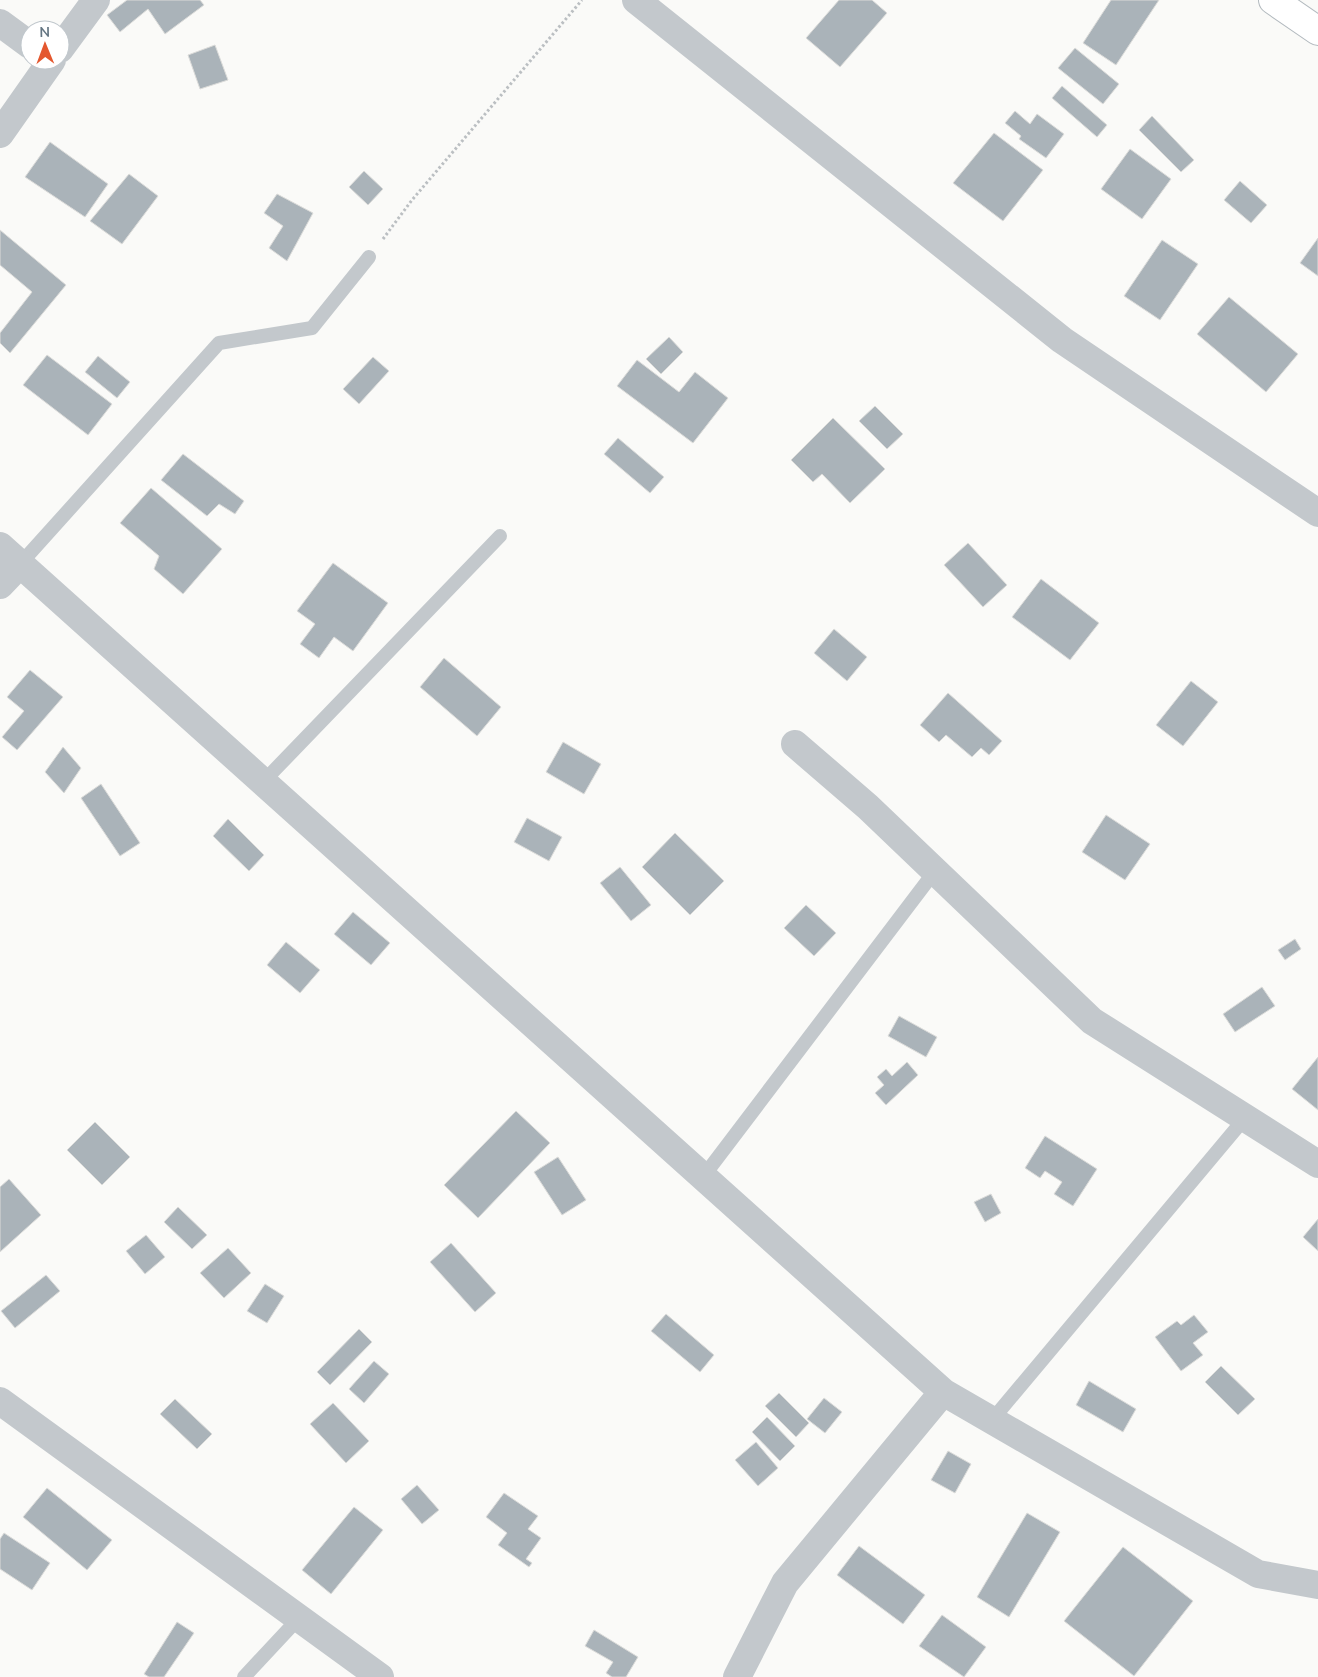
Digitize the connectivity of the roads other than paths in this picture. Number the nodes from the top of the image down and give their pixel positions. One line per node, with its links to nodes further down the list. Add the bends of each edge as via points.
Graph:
1 (96, 0): 5 (street)
2 (636, 0): 11 (street, via 1062,340)
3 (1273, 0): 6 (street)
4 (0, 23): 7 (street)
5 (70, 30)
6 (1318, 31)
7 (20, 36)
8 (40, 70): 9 (street)
9 (0, 134)
10 (369, 257): 13 (lane, via 312,328 219,343)
11 (1318, 513)
12 (500, 536): 16 (lane)
13 (10, 554): 14 (street); 16 (street)
14 (0, 585)
15 (796, 744): 17 (street)
16 (263, 782): 20 (street)
17 (935, 871): 18 (street, via 1092,1021); 20 (lane)
18 (1245, 1118): 19 (street); 23 (lane)
19 (1318, 1164)
20 (703, 1177): 21 (street)
21 (943, 1392): 23 (street); 28 (street, via 785,1583)
22 (0, 1401): 25 (street)
23 (992, 1420): 24 (street, via 1258,1574)
24 (1318, 1586)
25 (299, 1618): 26 (lane); 27 (street)
26 (244, 1677)
27 (380, 1677)
28 (737, 1677)

